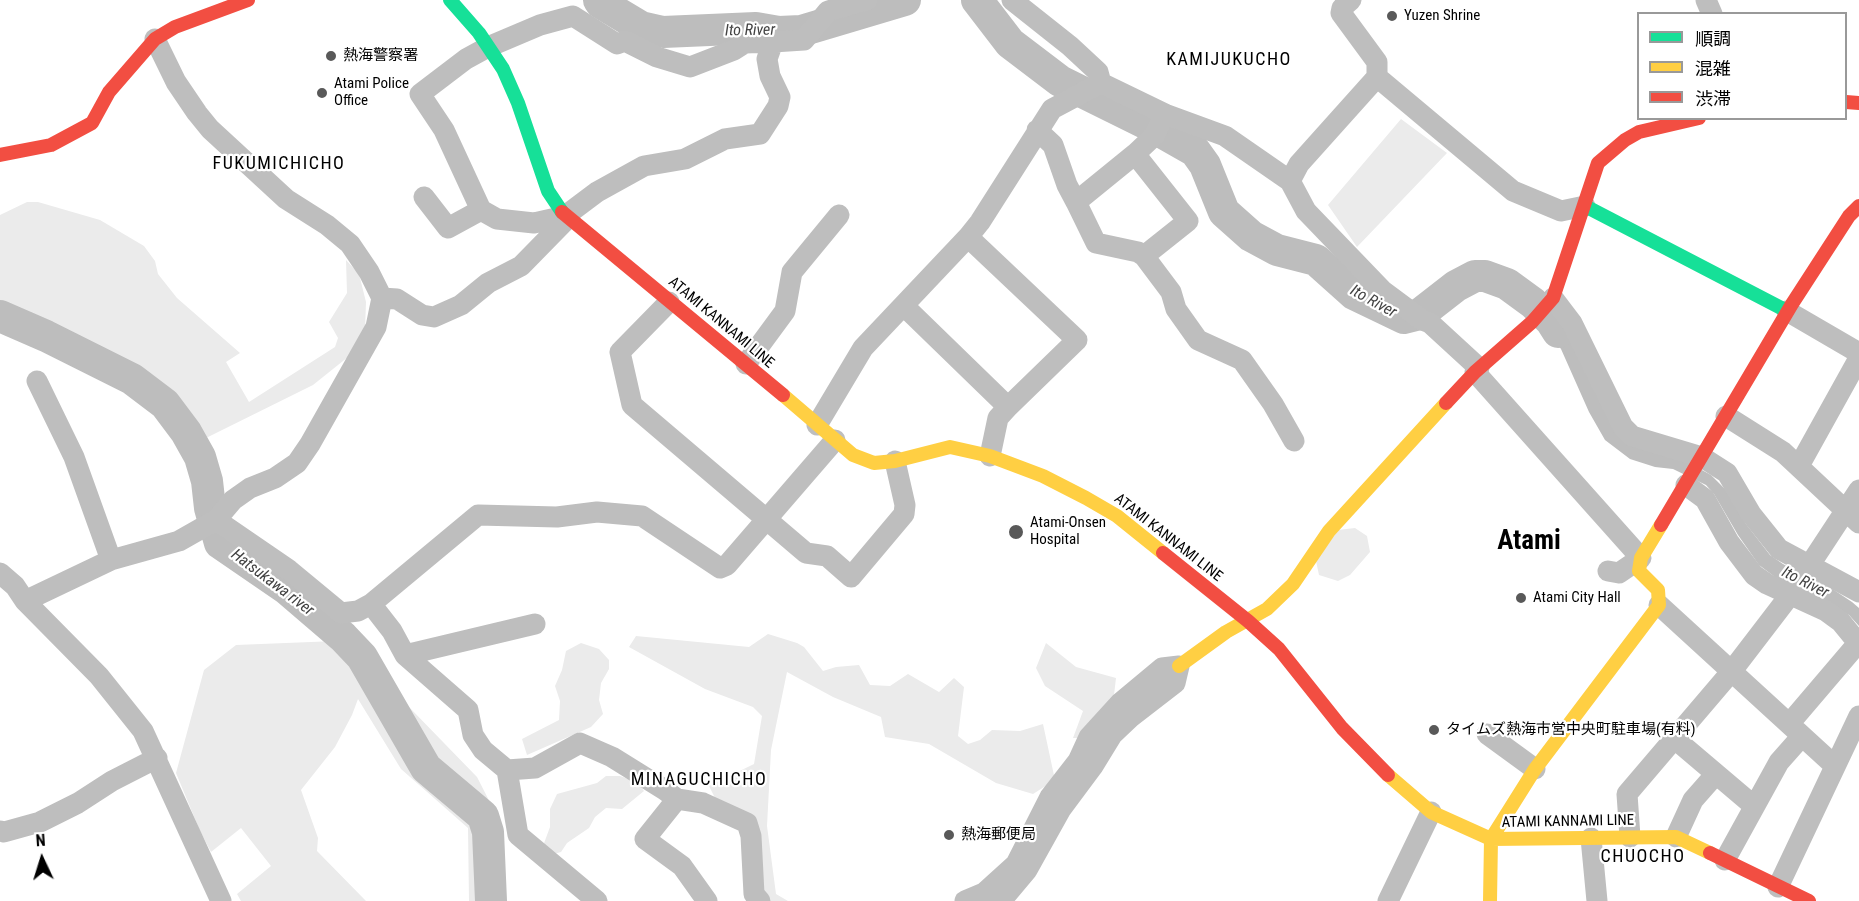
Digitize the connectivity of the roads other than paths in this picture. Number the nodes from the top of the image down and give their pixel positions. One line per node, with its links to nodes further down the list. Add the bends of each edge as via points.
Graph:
1 (248, 0): 6 (main road, via 175,27)
2 (450, 0): 8 (main road, ATAMI KANNAMI LINE)
3 (867, 0): 7 (street, via 828,11 804,40)
4 (1012, 0): 10 (street, via 1098,72)
5 (1350, 0): 9 (street, via 1341,13 1377,62)
6 (155, 39): 15 (main road, via 109,92 92,123 51,145); 26 (street, via 176,82 204,121 286,199 350,244)
7 (773, 42): 8 (street, via 745,43 690,67 625,41 617,44 573,16); 23 (street, via 767,59 780,96 760,134 725,139 685,159 644,166 597,192)
8 (488, 47): 21 (street, via 420,94 444,130); 23 (main road, ATAMI KANNAMI LINE, via 518,103 548,191)
9 (1377, 77): 16 (street, via 1299,164); 19 (street, via 1513,191 1561,211)
10 (1089, 90): 11 (street); 13 (street, via 1052,109)
11 (1165, 114): 14 (street, via 1154,136); 16 (street, via 1225,136)
12 (1690, 120): 19 (main road, via 1639,132 1626,140 1598,163)
13 (1037, 130): 18 (street, via 1053,145); 24 (street)
14 (1135, 154): 18 (street); 25 (street, via 1188,221)
15 (0, 155)
16 (1290, 182): 34 (street, via 1306,211 1383,291 1430,323)
17 (424, 197): 21 (street, via 448,228)
18 (1076, 202): 25 (street, via 1096,243)
19 (1585, 206): 27 (main road); 30 (main road)
20 (1859, 206): 30 (main road)
21 (481, 210): 23 (street, via 497,219 534,223)
22 (839, 215): 33 (street, via 792,272 785,311)
23 (566, 217): 26 (street, via 521,266 488,283 461,305 434,317 422,315 397,299); 28 (main road, ATAMI KANNAMI LINE)
24 (968, 237): 29 (street); 36 (street, via 1077,340)
25 (1144, 256): 40 (street, via 1171,292 1176,309 1198,340 1242,360)
26 (382, 298): 49 (street, via 376,327 297,463 250,488)
27 (1553, 298): 34 (main road); 43 (street, via 1572,323 1623,427 1632,435)
28 (669, 302): 33 (main road, ATAMI KANNAMI LINE); 48 (street, via 621,352 632,405)
29 (904, 306): 36 (street); 38 (street, via 863,348)
30 (1787, 311): 31 (street); 37 (main road)
31 (1859, 353)
32 (1859, 358): 44 (street)
33 (746, 364): 38 (main road, ATAMI KANNAMI LINE)
34 (1477, 370): 50 (street); 59 (main road, via 1329,531 1293,584)
35 (37, 381): 51 (street, via 74,458)
36 (1008, 406): 41 (street, via 998,418)
37 (1726, 416): 43 (main road); 44 (street)
38 (817, 425): 39 (main road, ATAMI KANNAMI LINE)
39 (835, 440): 42 (main road, ATAMI KANNAMI LINE, via 853,455 874,463); 48 (street)
40 (1294, 441)
41 (990, 456): 42 (main road, ATAMI KANNAMI LINE, via 950,447); 59 (main road, ATAMI KANNAMI LINE, via 1043,476 1117,516)
42 (895, 461): 48 (street, via 904,514 851,577 827,556 806,553)
43 (1700, 461): 45 (main road); 54 (street, via 1727,474 1751,514)
44 (1800, 466): 47 (street)
45 (1687, 482): 50 (main road); 54 (street, via 1705,499 1729,542 1754,575 1767,584)
46 (1859, 490): 47 (street)
47 (1852, 517): 54 (street)
48 (767, 519): 57 (street, via 720,568 642,516 597,512 557,517 478,515)
49 (216, 520): 51 (street, via 179,541); 57 (street, via 289,570 341,613)
50 (1641, 558): 52 (street, via 1619,573); 58 (main road, via 1639,571 1658,590)
51 (111, 560): 56 (street)
52 (1608, 571)
53 (0, 573): 56 (street)
54 (1801, 581): 55 (street); 61 (street); 64 (street)
55 (1859, 592)
56 (25, 601): 69 (street, via 99,676 143,731)
57 (371, 604): 62 (street)
58 (1659, 605): 64 (street); 71 (main road)
59 (1248, 621): 63 (main road); 76 (main road, ATAMI KANNAMI LINE, via 1279,649 1342,728)
60 (535, 624): 62 (street)
61 (1858, 643): 66 (street)
62 (405, 655): 72 (street, via 468,710 473,735 483,750)
63 (1179, 666): 84 (street, via 1162,668 1089,737 1078,761 1050,797 1016,864)
64 (1731, 672): 66 (street); 68 (street)
65 (1859, 716): 70 (street)
66 (1795, 730): 70 (street); 75 (street)
67 (1487, 734): 71 (street)
68 (1675, 739): 73 (street); 78 (street, via 1627,794)
69 (157, 758): 77 (street, via 40,822); 85 (street)
70 (1835, 766): 83 (street)
71 (1535, 769): 81 (main road)
72 (507, 770): 74 (street, via 535,768 580,743 612,757); 86 (street, via 518,835)
73 (1715, 775): 75 (street); 79 (street, via 1693,800)
74 (677, 800): 87 (street, via 645,839 682,866); 88 (street, via 703,803 747,823 754,894)
75 (1754, 806): 82 (street)
76 (1431, 812): 81 (main road, ATAMI KANNAMI LINE); 89 (street)
77 (0, 831)
78 (1630, 837): 79 (main road, ATAMI KANNAMI LINE); 80 (main road, ATAMI KANNAMI LINE)
79 (1676, 837): 82 (main road, ATAMI KANNAMI LINE)
80 (1591, 838): 81 (main road, ATAMI KANNAMI LINE); 91 (street)
81 (1491, 839): 90 (main road)
82 (1725, 860): 83 (main road, ATAMI KANNAMI LINE)
83 (1788, 896)
84 (986, 899)
85 (221, 901)
86 (597, 901)
87 (707, 901)
88 (760, 901)
89 (1388, 901)
90 (1490, 901)
91 (1597, 901)

